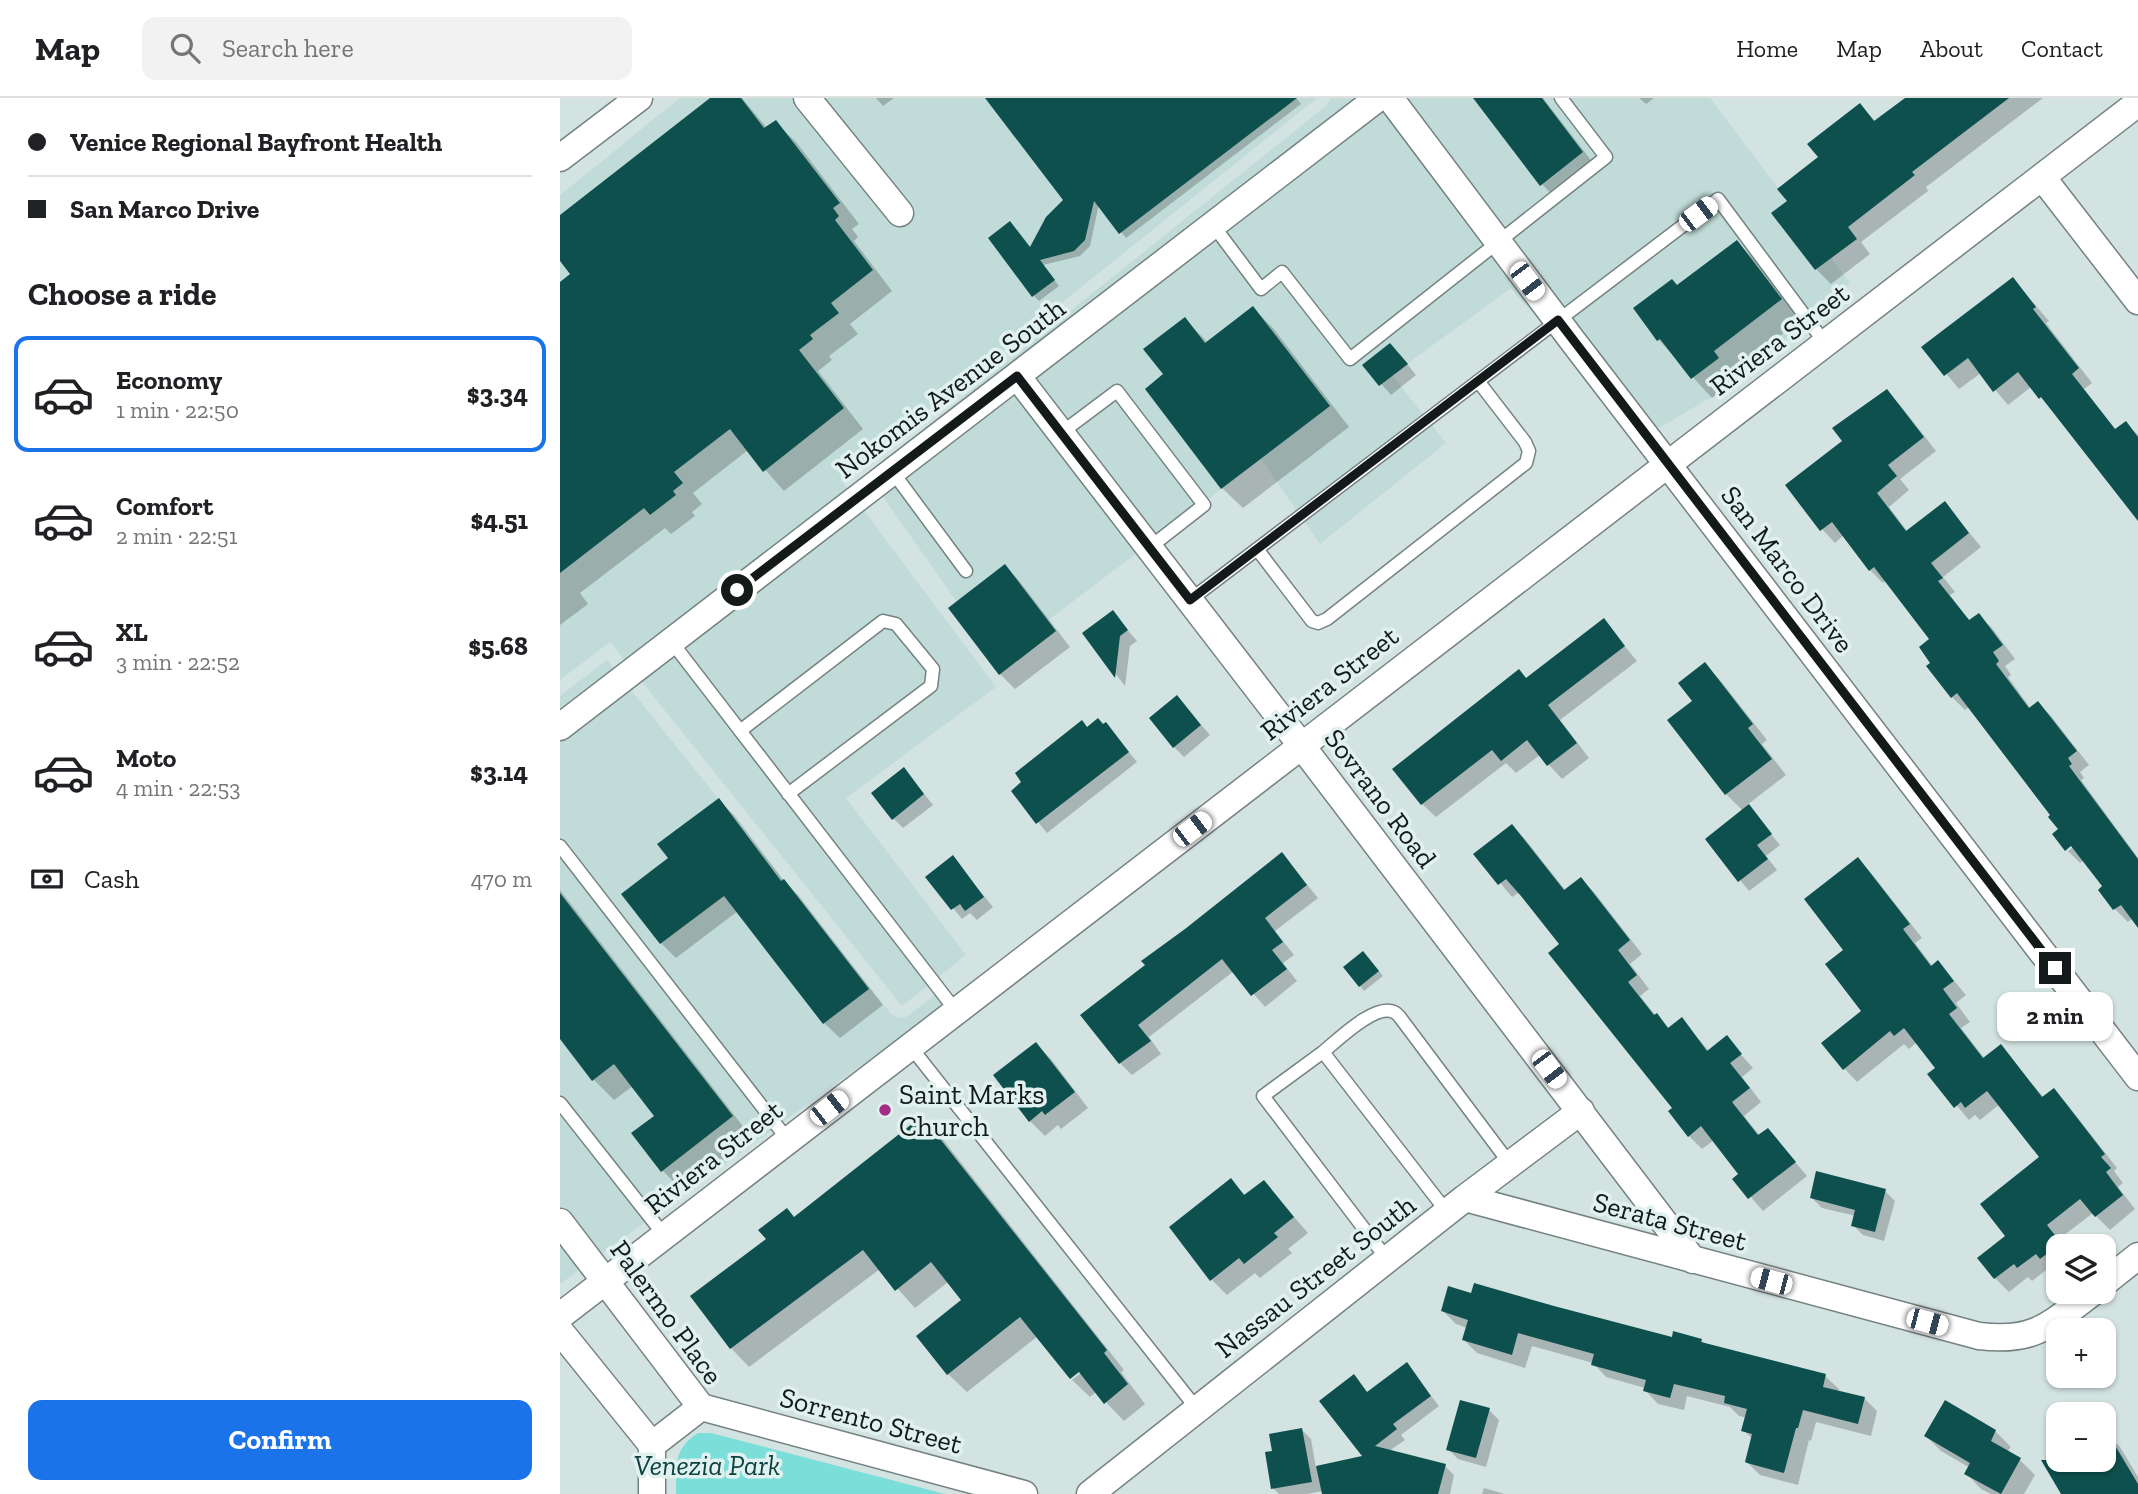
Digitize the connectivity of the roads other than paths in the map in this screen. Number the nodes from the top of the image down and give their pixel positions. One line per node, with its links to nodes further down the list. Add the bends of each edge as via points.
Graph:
1 (639, 98): 7 (street)
2 (807, 98): 9 (street)
3 (1378, 98): 10 (street, Nokomis Avenue South)
4 (1390, 98): 11 (street, San Marco Drive)
5 (1560, 98): 11 (lane, via 1606,157)
6 (2138, 103): 8 (street, Riviera Street)
7 (560, 158)
8 (2042, 177): 12 (street); 14 (street, Riviera Street)
9 (900, 214)
10 (1213, 225): 11 (lane, via 1261,289 1282,272 1350,359); 15 (street, Nokomis Avenue South)
11 (1497, 241): 13 (street, San Marco Drive)
12 (2138, 301)
13 (1558, 320): 14 (lane, via 1718,199); 16 (lane); 18 (street, San Marco Drive)
14 (1825, 343): 18 (street, Riviera Street)
15 (1017, 376): 17 (street, Sovrano Road); 19 (street, Nokomis Avenue South)
16 (1478, 380): 21 (lane); 21 (lane, via 1525,442 1529,451 1526,463 1328,619 1312,621)
17 (1061, 433): 20 (street, Sovrano Road); 20 (lane, via 1116,391 1204,505)
18 (1668, 463): 27 (street, Riviera Street); 33 (street, San Marco Drive)
19 (892, 471): 22 (lane); 24 (street, Nokomis Avenue South)
20 (1149, 548): 23 (street, Sovrano Road)
21 (1257, 549): 23 (lane)
22 (966, 571)
23 (1190, 600): 27 (street, Sovrano Road)
24 (671, 641): 25 (street, Nokomis Avenue South); 26 (lane)
25 (560, 727)
26 (740, 731): 28 (lane); 28 (lane, via 883,621 896,624 933,669 931,686)
27 (1301, 745): 30 (street, Riviera Street); 35 (street, Sovrano Road)
28 (788, 794): 30 (lane)
29 (560, 846): 36 (lane)
30 (956, 1011): 31 (street, Riviera Street)
31 (910, 1046): 36 (street, Riviera Street); 50 (lane)
32 (1323, 1052): 37 (lane, via 1370,1015 1394,1012); 38 (lane); 42 (lane, via 1263,1096)
33 (2138, 1077)
34 (560, 1102): 40 (lane)
35 (1581, 1111): 37 (street, Nassau Street South); 43 (street, Sovrano Road)
36 (788, 1140): 40 (street, Riviera Street)
37 (1510, 1164): 38 (street, Nassau Street South)
38 (1456, 1205): 42 (street, Nassau Street South); 43 (street, Serata Street)
39 (560, 1222): 45 (street, Palermo Place)
40 (664, 1235): 45 (street, Riviera Street)
41 (2138, 1256): 44 (street)
42 (1387, 1259): 50 (street, Nassau Street South)
43 (1693, 1260): 46 (street, Serata Street, via 1993,1338 2017,1338 2043,1329)
44 (2116, 1273)
45 (605, 1280): 47 (street, Riviera Street); 49 (street, Palermo Place)
46 (2076, 1304)
47 (560, 1316)
48 (560, 1331): 51 (street)
49 (701, 1407): 51 (street, Palermo Place); 53 (street, Sorrento Street)
50 (1198, 1409): 54 (street, Nassau Street South)
51 (652, 1445): 52 (street)
52 (652, 1494)
53 (1024, 1494)
54 (1090, 1494)

